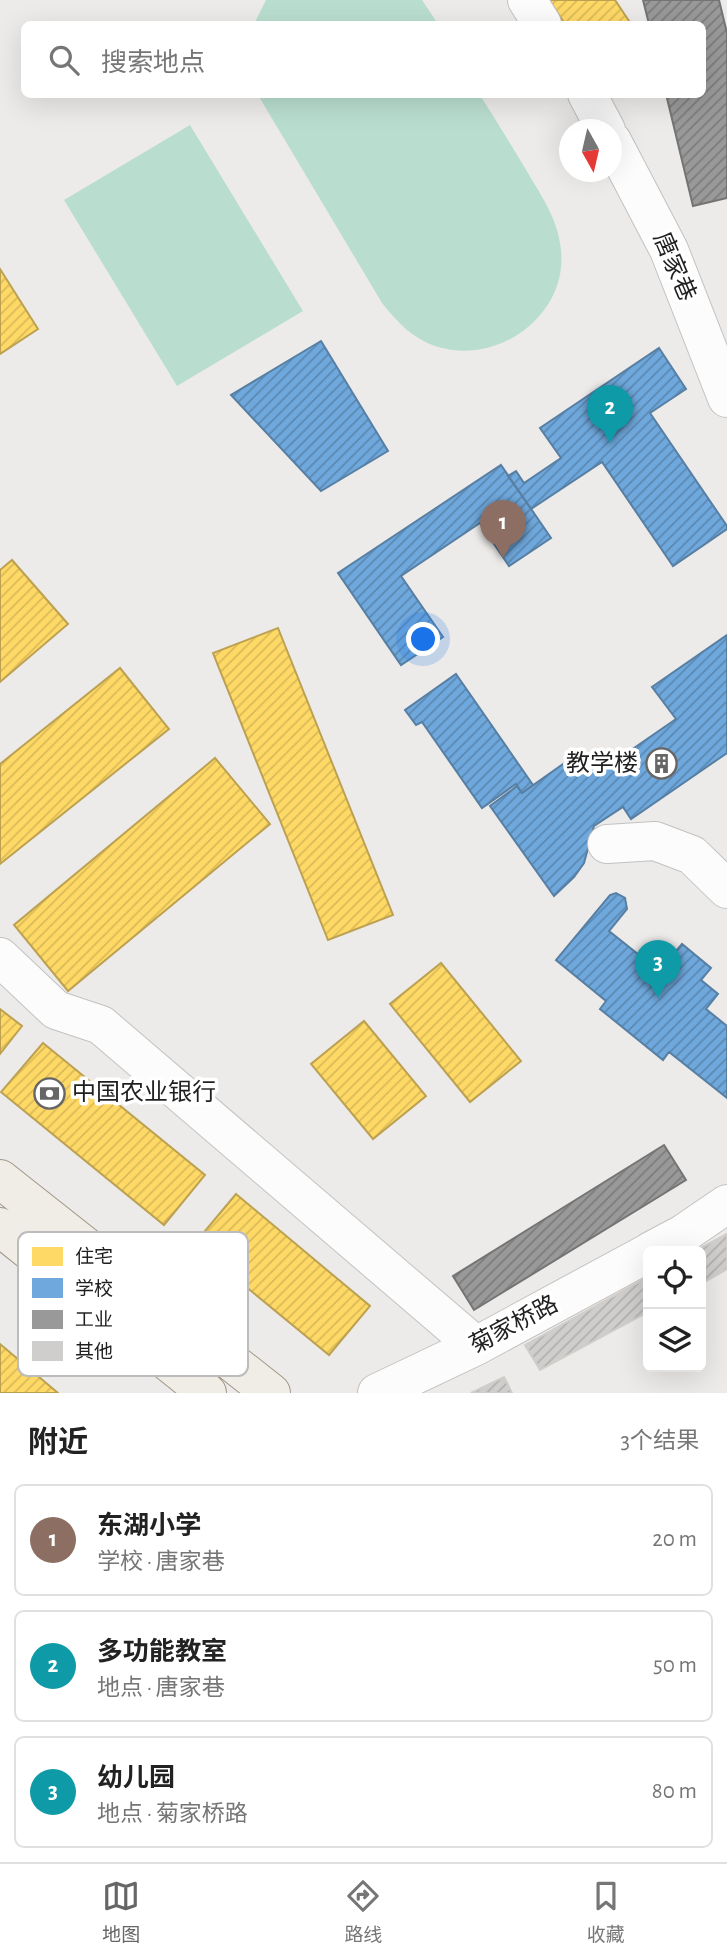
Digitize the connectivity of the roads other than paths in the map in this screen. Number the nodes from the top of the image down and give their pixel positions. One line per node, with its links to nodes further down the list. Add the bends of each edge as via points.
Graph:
1 (527, 0): 2 (street)
2 (540, 21)
3 (589, 98): 4 (street)
4 (600, 119)
5 (622, 162): 6 (street, 唐家巷, via 669,250)
6 (727, 398)
7 (607, 845): 8 (street, via 655,841 692,855)
8 (727, 889)
9 (0, 957): 17 (street, via 56,1010 101,1025)
10 (0, 1179): 13 (main road)
11 (727, 1204): 15 (street, 菊家桥路)
12 (0, 1227): 14 (main road)
13 (67, 1232)
14 (18, 1241)
15 (660, 1246)
16 (643, 1255): 17 (street, 菊家桥路)
17 (476, 1346): 22 (street, 菊家桥路)
18 (248, 1375): 21 (main road)
19 (186, 1376): 20 (main road)
20 (207, 1393)
21 (271, 1393)
22 (377, 1393)

